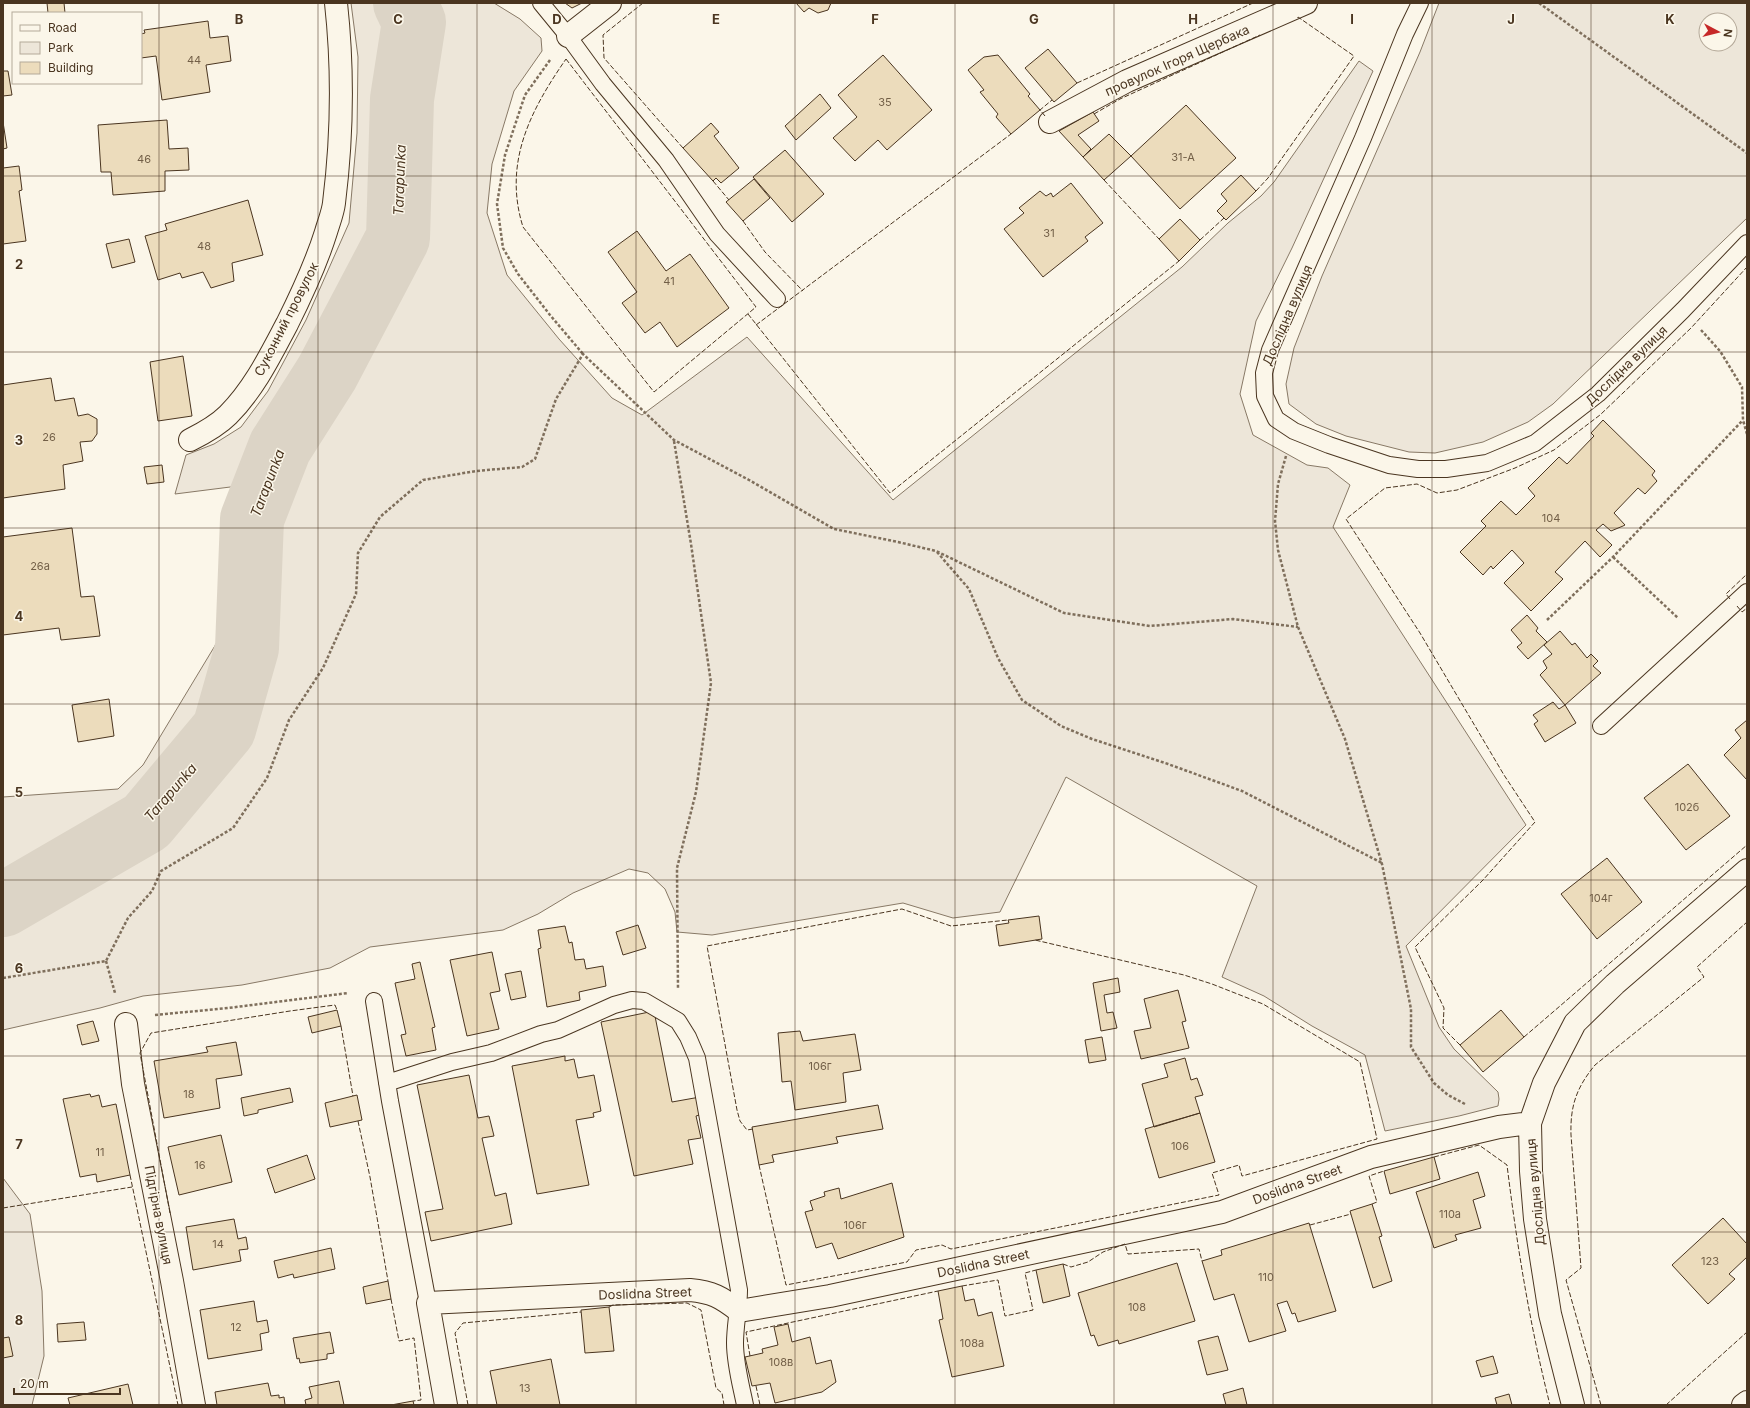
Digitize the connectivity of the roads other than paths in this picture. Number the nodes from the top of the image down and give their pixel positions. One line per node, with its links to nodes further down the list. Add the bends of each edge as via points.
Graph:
1 (336, 3): 10 (street, Суконний провулок, via 340,35 341,114 334,204 322,244 307,284 267,363 249,390 211,430)
2 (541, 3): 6 (lane)
3 (610, 3): 6 (street)
4 (1306, 3): 7 (street, провулок Ігоря Щербака, via 1127,81)
5 (1420, 3): 8 (lane, Дослідна вулиця, via 1270,350 1264,373 1266,396 1276,419 1294,431 1389,465 1446,469 1487,462 1535,443 1598,394)
6 (568, 36): 9 (lane, via 603,84 666,160 717,234)
7 (1050, 122)
8 (1747, 243)
9 (777, 300)
10 (190, 440)
11 (1747, 592): 12 (lane)
12 (1602, 726)
13 (1747, 870): 17 (street, Дослідна вулиця, via 1615,984 1575,1023 1544,1083)
14 (374, 1002): 16 (lane)
15 (126, 1024): 21 (street, Підгірна вулиця, via 132,1084)
16 (387, 1083): 18 (lane); 19 (lane, via 452,1062 491,1053 558,1030 614,1005 632,1000 644,1001 678,1021 697,1058 739,1290)
17 (1530, 1123): 19 (street, Doslidna Street, via 1500,1127 1371,1157 1222,1212 830,1296); 24 (street, Дослідна вулиця, via 1535,1219 1550,1314)
18 (428, 1303): 19 (street, Doslidna Street, via 690,1290 705,1291 719,1296); 22 (street)
19 (739, 1311): 23 (lane, via 735,1344)
20 (1747, 1402): 25 (street)
21 (194, 1405)
22 (446, 1405)
23 (745, 1405)
24 (1573, 1405)
25 (1743, 1405)

